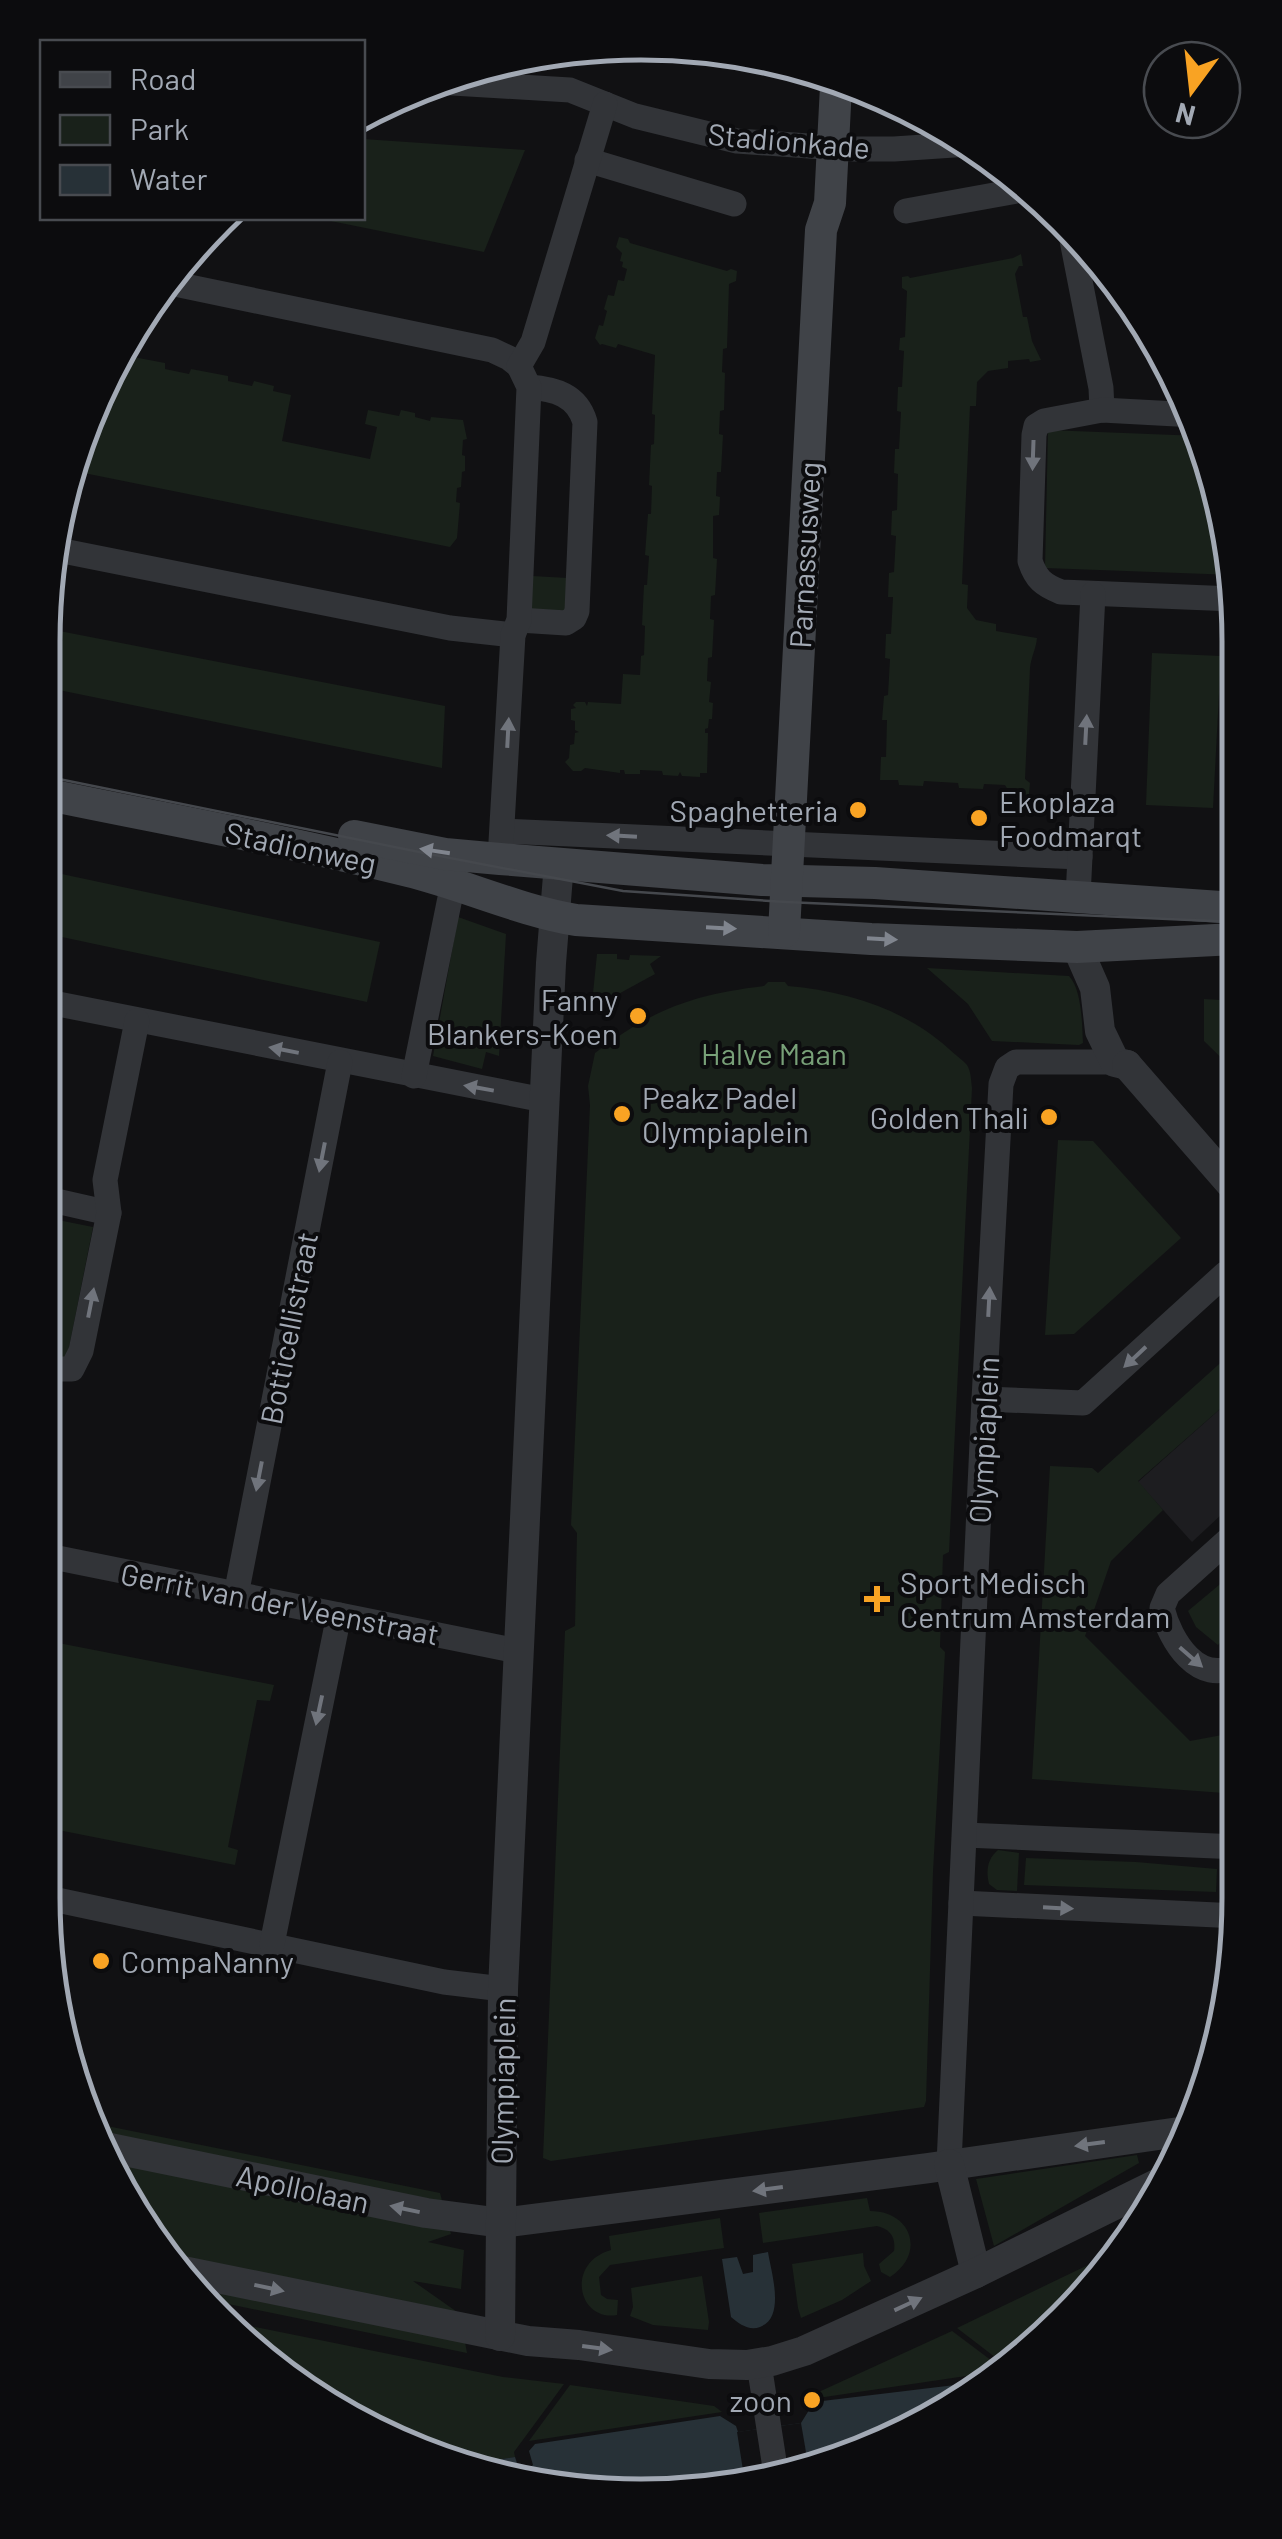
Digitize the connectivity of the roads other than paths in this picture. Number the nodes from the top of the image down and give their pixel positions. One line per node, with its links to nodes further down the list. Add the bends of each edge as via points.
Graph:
1 (476, 84): 4 (street, Stadionkade, via 570,90)
2 (817, 88): 5 (main road, Parnassusweg)
3 (835, 93): 5 (main road, Parnassusweg)
4 (605, 104): 5 (street, Stadionkade, via 737,141); 7 (street)
5 (824, 146): 6 (street, Stadionkade); 22 (main road, Parnassusweg, via 813,201 821,230)
6 (944, 146)
7 (587, 160): 9 (street, Stadionkade); 13 (street)
8 (1010, 192): 10 (street)
9 (734, 204)
10 (906, 211)
11 (1075, 255): 14 (street)
12 (181, 285): 13 (street, via 492,350)
13 (524, 376): 19 (street); 19 (street, via 566,396 584,422 577,611 566,622)
14 (1102, 410): 15 (street); 17 (street, one-way to 17, via 1044,420 1034,434 1034,574 1060,592)
15 (1176, 414)
16 (67, 552): 19 (street, via 450,628)
17 (1093, 594): 18 (street); 24 (street, one-way to 17)
18 (1221, 599)
19 (516, 627): 23 (street, one-way to 19)
20 (60, 776): 23 (main road, Stadionweg, one-way to 20, via 445,854)
21 (60, 797): 27 (main road, Stadionweg)
22 (789, 844): 23 (street, one-way to 23); 24 (street); 26 (main road, Parnassusweg)
23 (501, 845): 25 (main road, Stadionweg)
24 (1080, 857): 28 (street)
25 (559, 863): 26 (main road); 30 (street, Olympiaplein)
26 (787, 880): 28 (main road); 31 (main road)
27 (453, 883): 30 (main road, Stadionweg); 39 (street)
28 (1078, 897): 29 (main road)
29 (1222, 907)
30 (554, 916): 31 (main road, one-way to 31); 40 (street, Olympiaplein)
31 (784, 932): 34 (main road, one-way to 34)
32 (1222, 940): 33 (main road)
33 (1120, 946): 34 (main road); 38 (street, via 1107,986 1126,1053)
34 (1077, 948): 38 (street, via 1095,988 1100,1031)
35 (60, 1005): 36 (street)
36 (137, 1021): 37 (street, one-way to 36); 43 (street, via 106,1180)
37 (340, 1062): 39 (street); 49 (street, Botticellistraat, one-way to 49)
38 (1121, 1064): 41 (street); 46 (street, Olympiaplein, one-way to 38, via 1003,1075 1016,1062)
39 (414, 1076): 40 (street, one-way to 39)
40 (544, 1100): 51 (street, Olympiaplein)
41 (1222, 1175)
42 (60, 1202): 43 (street)
43 (109, 1213): 45 (street, one-way to 43, via 72,1368 81,1352)
44 (1222, 1277): 46 (street, one-way to 46, via 1083,1402)
45 (60, 1368)
46 (984, 1399): 53 (street, Olympiaplein)
47 (1222, 1545): 52 (street, one-way to 52, via 1168,1594 1162,1608 1170,1635 1196,1664)
48 (60, 1558): 49 (street, Gerrit van der Veenstraat)
49 (236, 1594): 50 (street, Gerrit van der Veenstraat)
50 (339, 1615): 51 (street, Gerrit van der Veenstraat); 58 (street, one-way to 58)
51 (518, 1651): 59 (street, Olympiaplein)
52 (1222, 1672)
53 (965, 1835): 54 (street); 56 (street, Olympiaplein)
54 (1222, 1846)
55 (60, 1901): 58 (street)
56 (961, 1903): 57 (street, one-way to 57); 62 (street, Olympiaplein)
57 (1222, 1915)
58 (272, 1944): 59 (street)
59 (503, 1990): 64 (street, Olympiaplein)
60 (1172, 2133): 62 (street, one-way to 62)
61 (118, 2150): 64 (street, Apollolaan, one-way to 61)
62 (949, 2164): 64 (street, one-way to 64); 65 (street, Olympiaplein)
63 (1142, 2191): 65 (street)
64 (502, 2223): 67 (street, Olympiaplein)
65 (976, 2273): 68 (street, one-way to 65, via 804,2352)
66 (202, 2278): 67 (street, one-way to 67)
67 (500, 2336): 68 (street, one-way to 68, via 709,2364)
68 (758, 2364): 69 (street)
69 (775, 2463)

